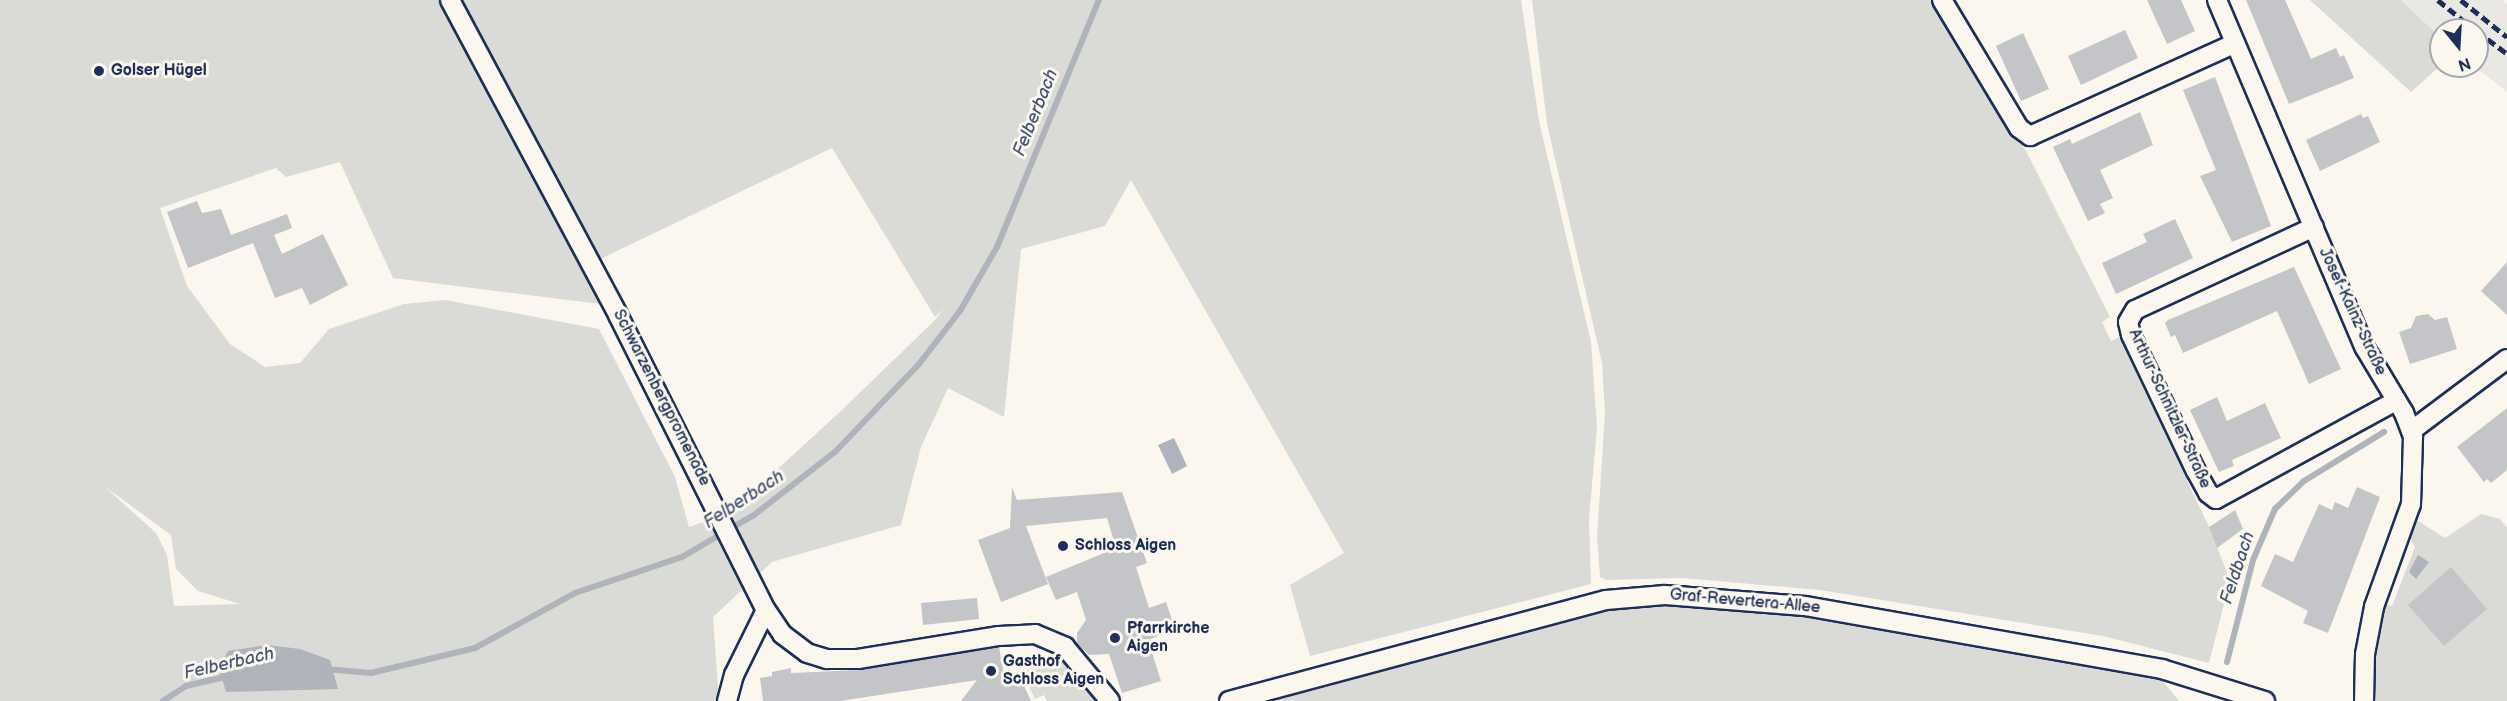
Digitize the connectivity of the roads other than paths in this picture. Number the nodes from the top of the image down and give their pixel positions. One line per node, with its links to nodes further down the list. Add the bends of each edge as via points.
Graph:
1 (450, 0): 9 (street, Schwarzenbergpromenade)
2 (1942, 0): 4 (street, via 2019,128 2030,136)
3 (2217, 0): 4 (street, Josef-Kainz-Straße)
4 (2234, 44): 5 (street, Josef-Kainz-Straße)
5 (2314, 227): 7 (street, Josef-Kainz-Straße, via 2365,348); 7 (street, Arthur-Schnitzler-Straße, via 2135,310 2128,322 2131,335 2196,471 2208,493 2216,499)
6 (2507, 359): 8 (street)
7 (2396, 401): 8 (street, Josef-Kainz-Straße)
8 (2411, 431): 14 (street, Josef-Kainz-Straße, via 2411,504 2374,607 2365,654)
9 (766, 610): 10 (street, via 734,675); 11 (street, Schwarzenbergpromenade, via 782,634 807,653 827,659 858,659 1014,634 1048,637 1074,656)
10 (727, 701)
11 (1110, 701)
12 (1229, 701): 13 (street, Graf-Revertera-Allee, via 1601,601 1665,594 1805,606 2162,669)
13 (2265, 701)
14 (2364, 701)

